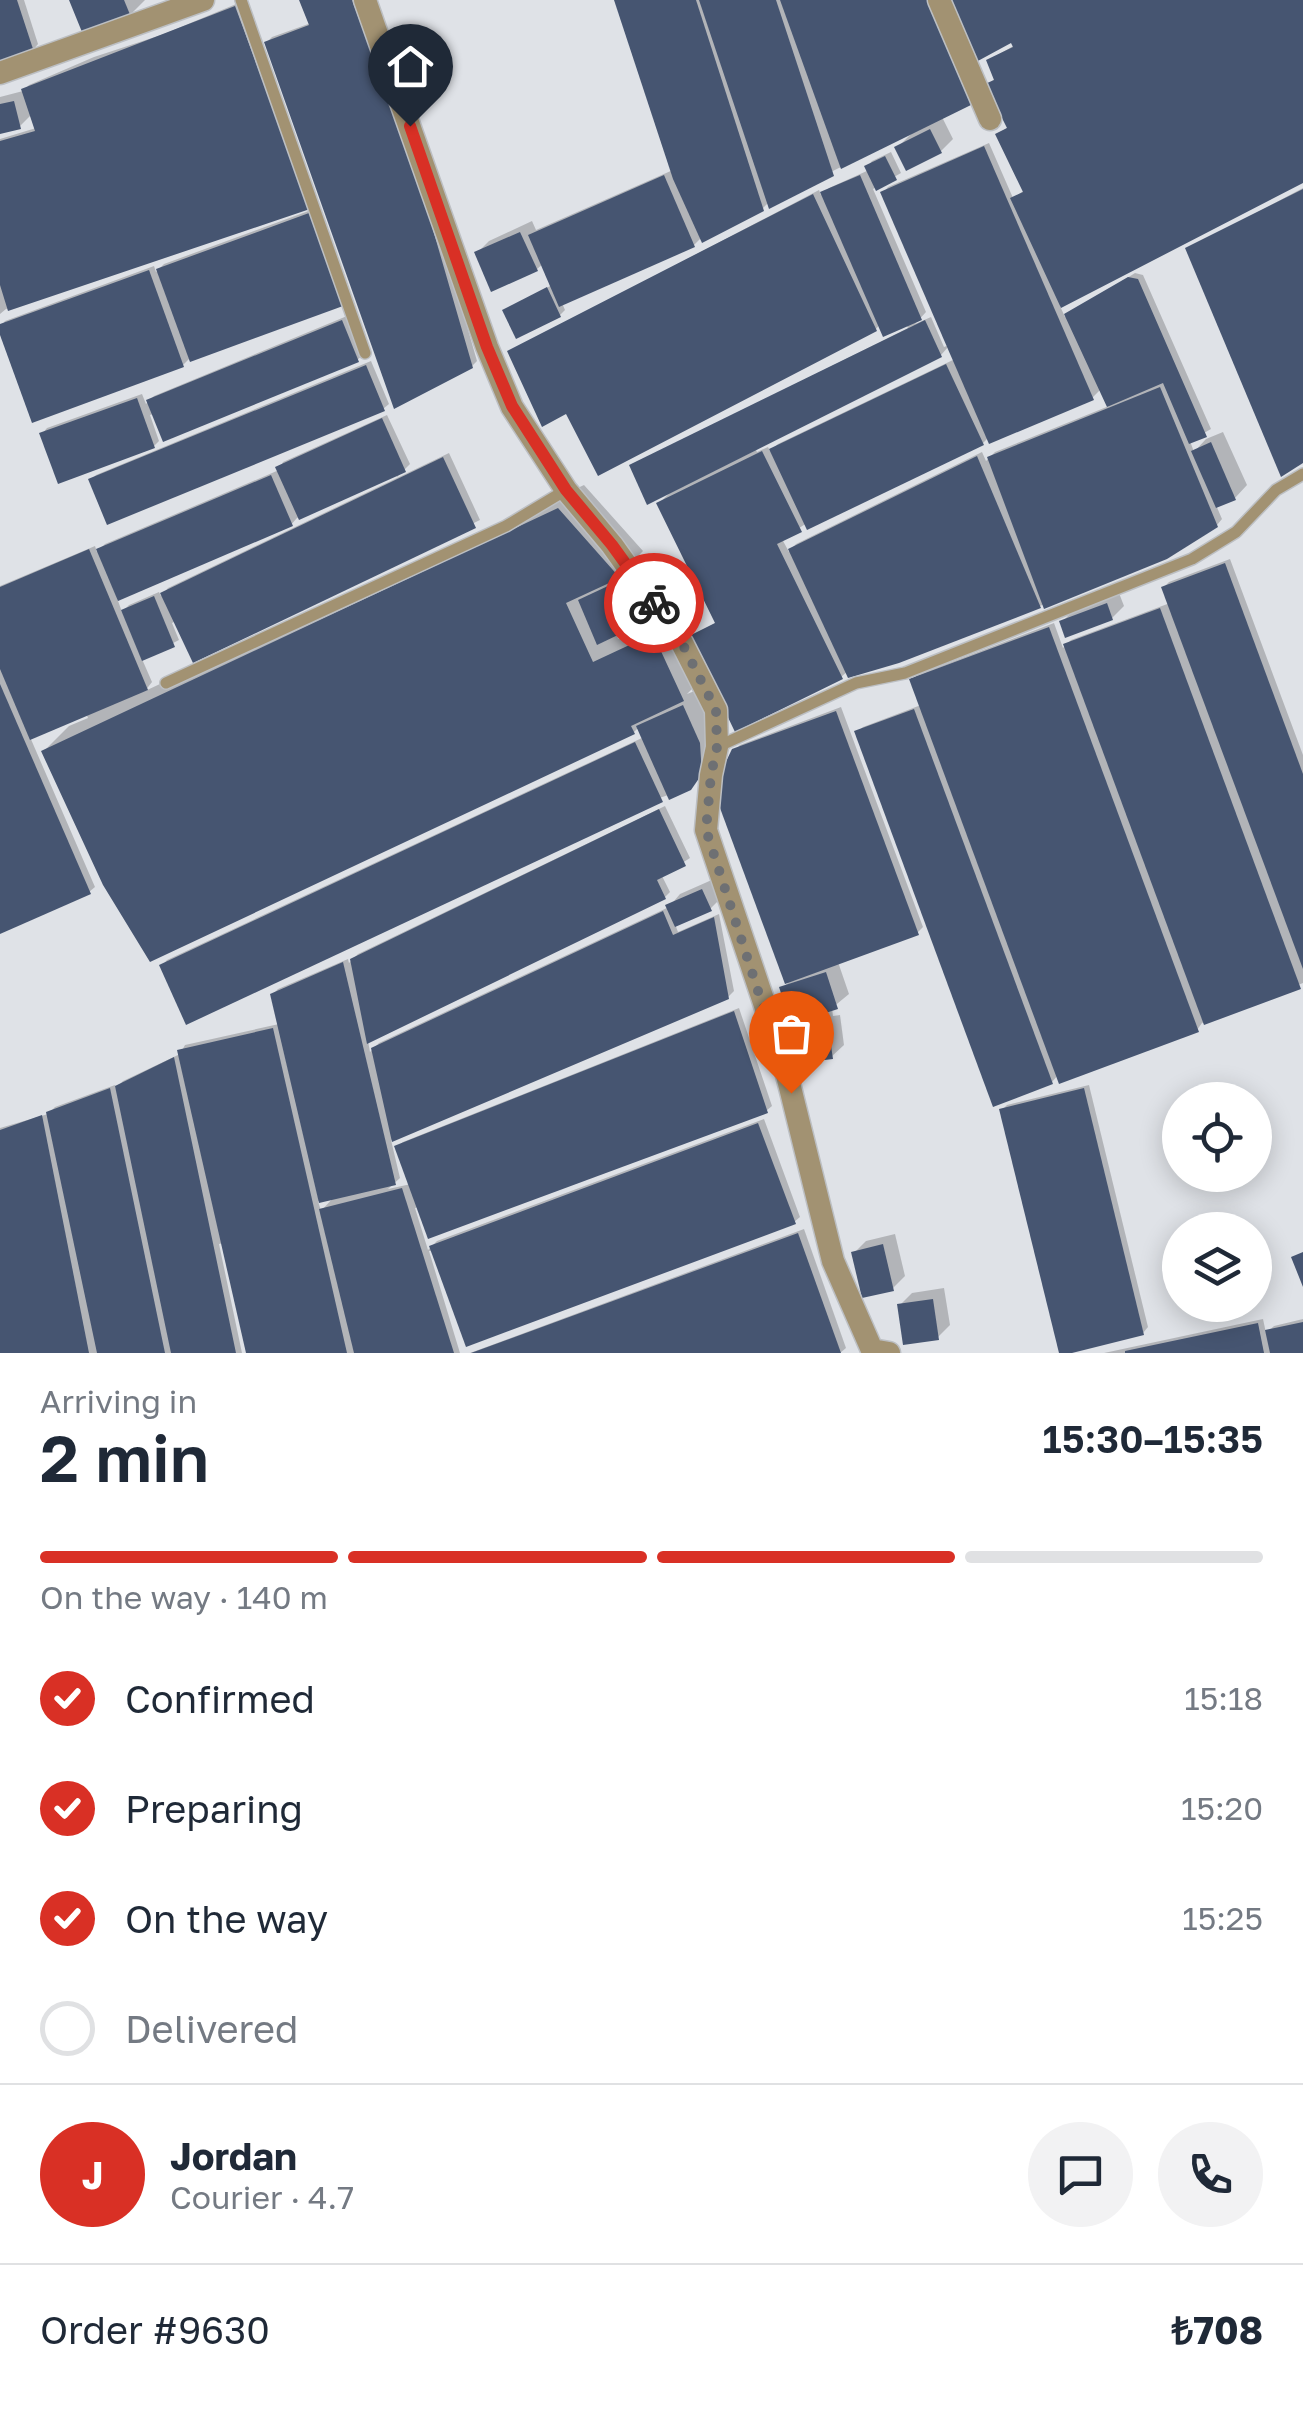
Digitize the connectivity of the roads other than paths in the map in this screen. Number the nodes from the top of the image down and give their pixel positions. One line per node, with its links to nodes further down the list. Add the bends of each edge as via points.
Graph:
1 (203, 0): 5 (street)
2 (240, 0): 8 (lane)
3 (365, 0): 10 (street, via 487,347 512,406)
4 (940, 0): 7 (street)
5 (149, 10): 6 (street)
6 (0, 73)
7 (990, 118)
8 (365, 353)
9 (1303, 474): 12 (lane, via 1276,490 1236,532 1192,559 905,673 856,684)
10 (566, 490): 11 (lane, via 506,526); 12 (street, via 682,643 716,710)
11 (166, 683)
12 (717, 747): 13 (street, via 706,830 783,1060 833,1261)
13 (876, 1352)

